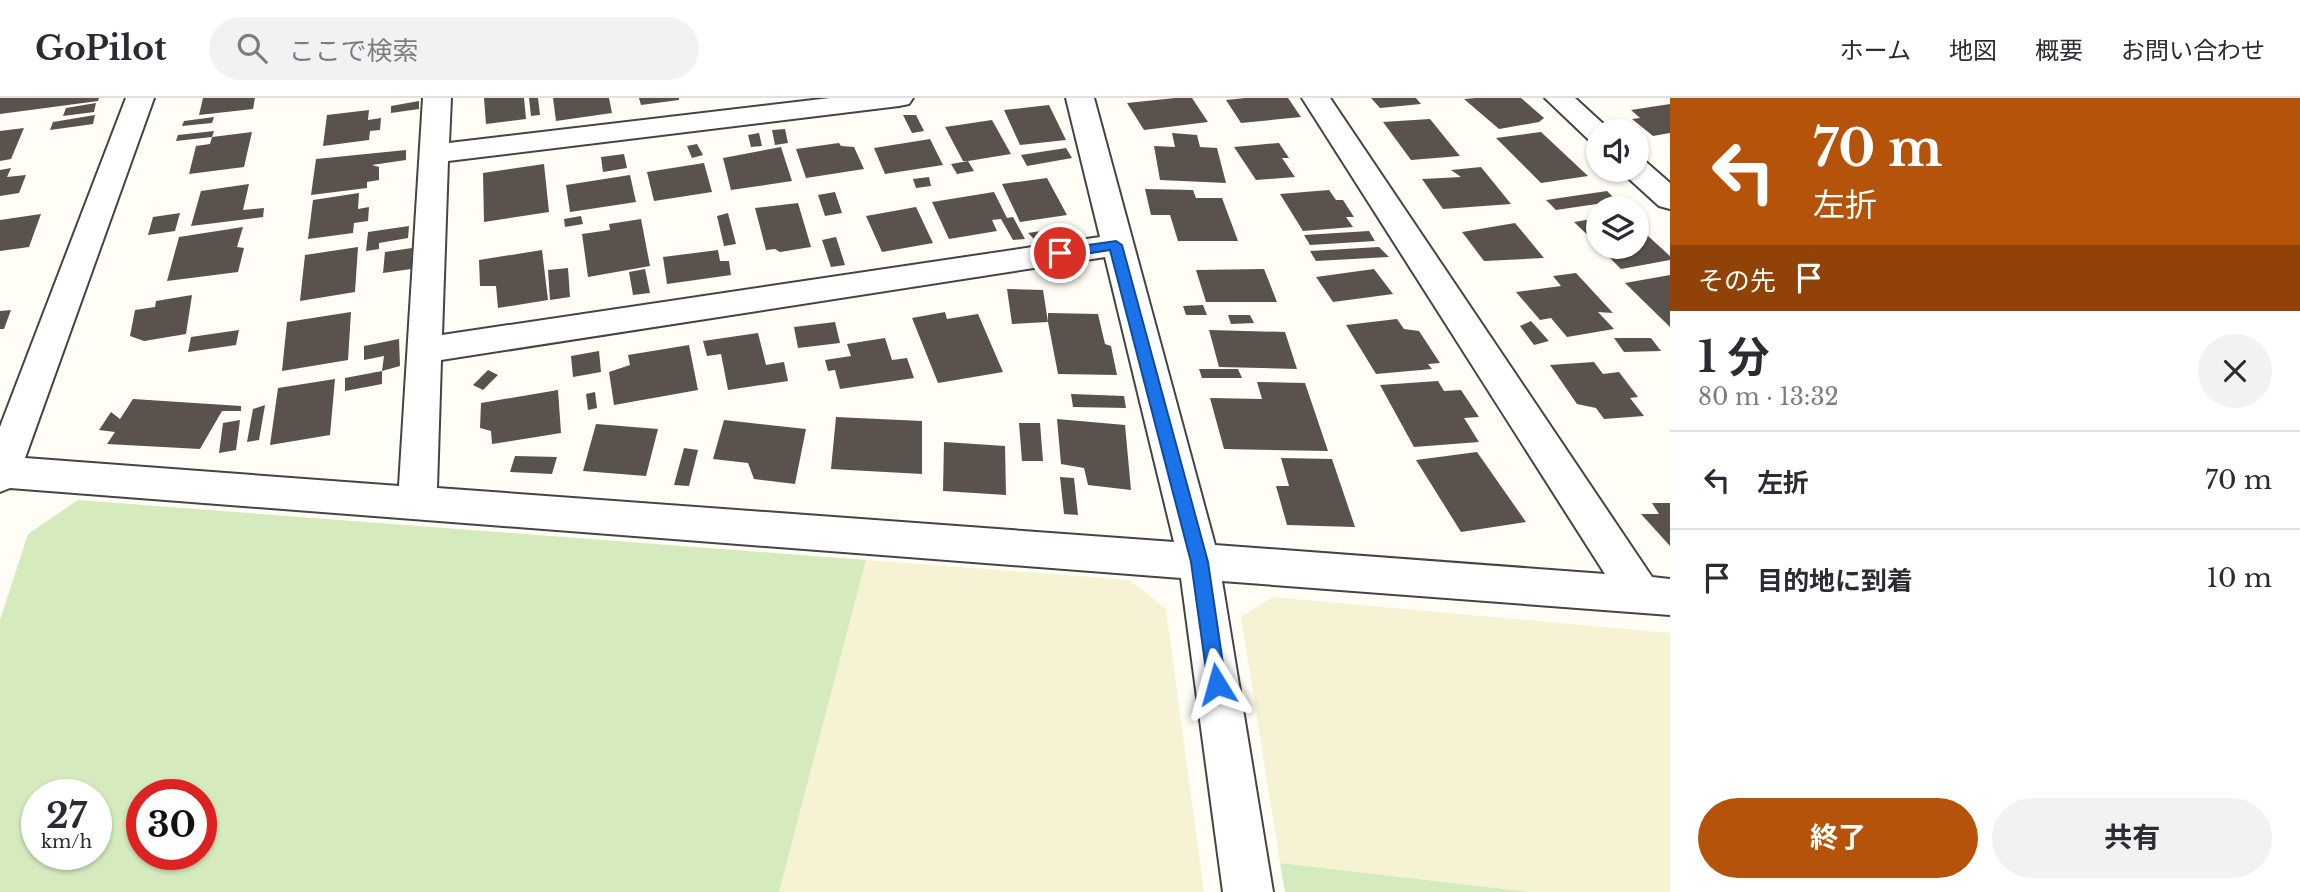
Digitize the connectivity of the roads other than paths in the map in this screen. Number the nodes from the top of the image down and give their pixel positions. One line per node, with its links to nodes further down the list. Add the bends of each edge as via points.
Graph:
1 (140, 98): 13 (street)
2 (436, 98): 8 (street)
3 (899, 98): 8 (street)
4 (1080, 98): 11 (street)
5 (1316, 98): 16 (street)
6 (1559, 98): 7 (street)
7 (1586, 123)
8 (434, 154): 12 (street)
9 (1649, 181): 10 (street)
10 (1670, 200)
11 (1116, 245): 12 (street); 15 (street)
12 (425, 350): 14 (street)
13 (1, 473): 14 (street)
14 (418, 503): 15 (street)
15 (1199, 562): 16 (street); 17 (street)
16 (1655, 596)
17 (1248, 892)

